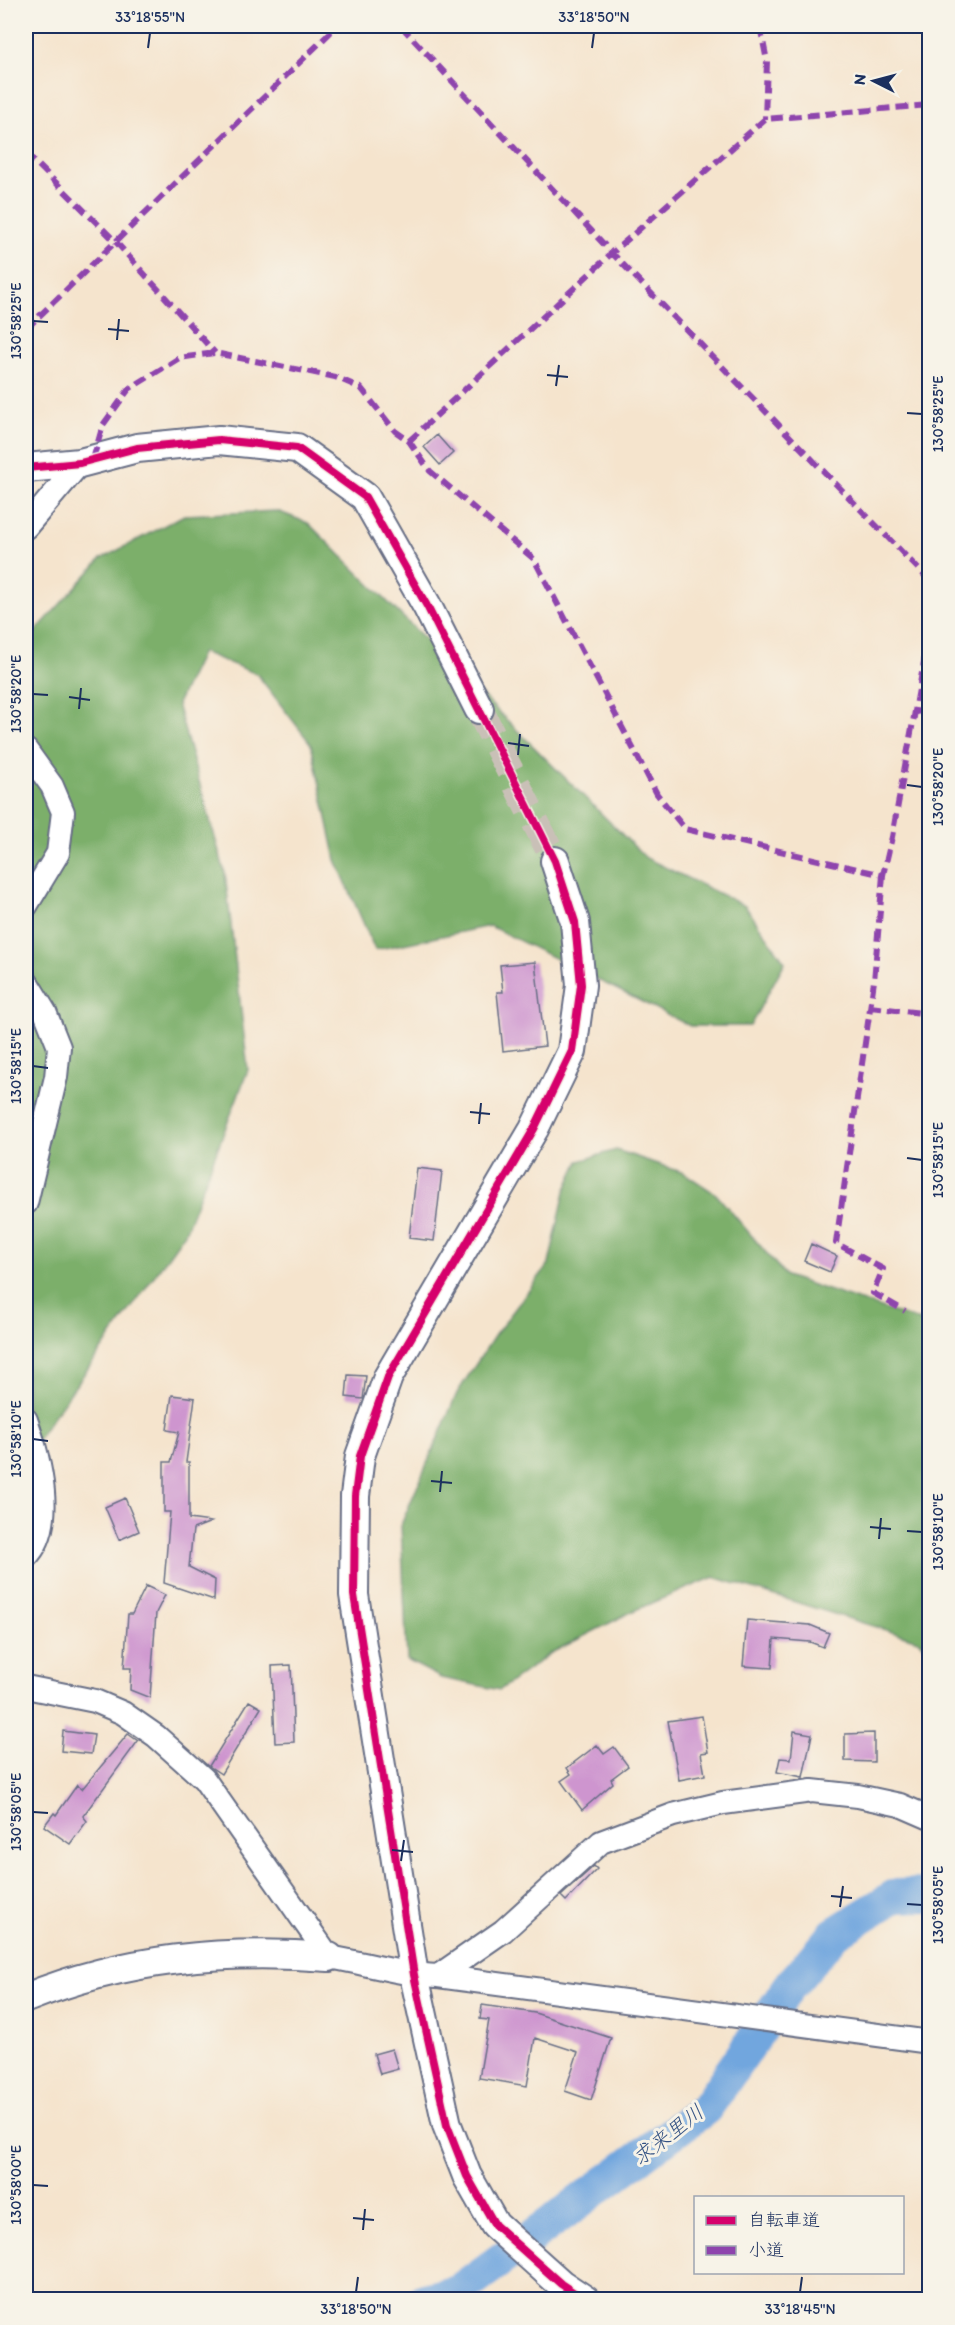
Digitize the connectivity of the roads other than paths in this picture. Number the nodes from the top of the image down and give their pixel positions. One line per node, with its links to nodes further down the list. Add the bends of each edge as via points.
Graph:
1 (80, 463): 2 (street); 3 (street); 4 (street, via 137,448 219,440 297,448 365,497 428,606)
2 (26, 468)
3 (26, 527)
4 (479, 709)
5 (26, 750): 7 (street, via 52,786 63,812 58,853)
6 (555, 861): 15 (street, via 575,922 580,975 572,1051 534,1129 388,1377 360,1456 355,1496 354,1595)
7 (26, 906)
8 (26, 981): 9 (street, via 60,1047)
9 (26, 1203)
10 (26, 1420): 11 (street, via 44,1489 36,1547)
11 (26, 1557)
12 (26, 1687): 14 (street, via 95,1701 123,1713 156,1736 204,1779)
13 (930, 1818): 15 (street, via 900,1805 812,1791 723,1803 674,1815 601,1842 503,1931)
14 (329, 1957): 15 (street); 16 (street, via 270,1952 161,1960 69,1980)
15 (426, 1976): 17 (street); 18 (street, via 447,2125 467,2176 495,2226)
16 (26, 1998)
17 (930, 2042)
18 (585, 2300)

